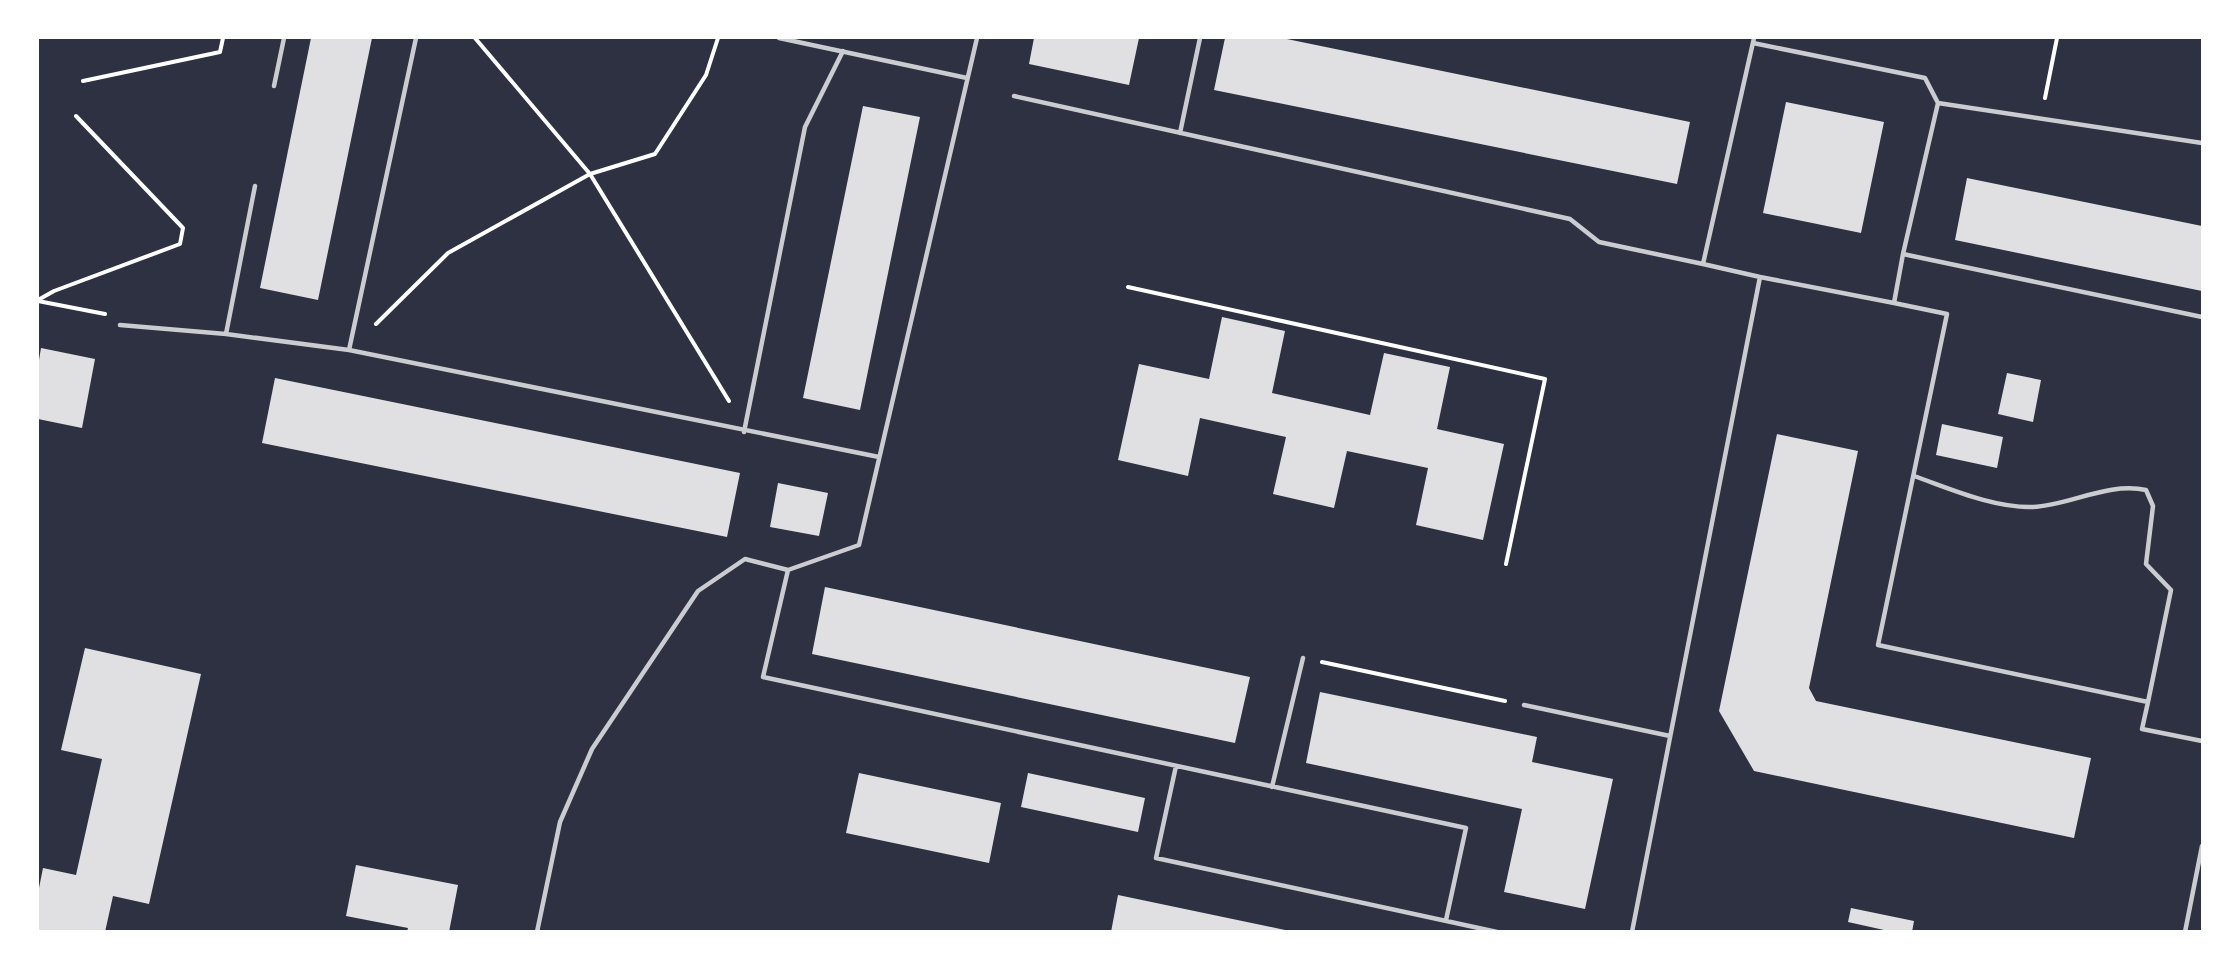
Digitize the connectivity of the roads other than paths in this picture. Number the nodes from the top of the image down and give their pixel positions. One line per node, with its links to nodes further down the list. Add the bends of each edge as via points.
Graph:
1 (284, 38): 9 (lane)
2 (416, 38): 22 (lane)
3 (779, 38): 7 (lane)
4 (977, 38): 8 (lane)
5 (1200, 38): 12 (lane)
6 (1754, 40): 11 (lane, via 1925,78); 16 (lane)
7 (843, 51): 8 (lane); 23 (lane, via 805,127)
8 (967, 78): 24 (lane)
9 (274, 86)
10 (1014, 96): 12 (lane)
11 (1938, 103): 13 (lane); 15 (lane)
12 (1180, 133): 16 (lane, via 1570,219 1599,242)
13 (2202, 143)
14 (255, 186): 21 (lane)
15 (1903, 254): 18 (lane); 19 (lane)
16 (1703, 264): 17 (lane)
17 (1760, 277): 18 (lane); 30 (lane)
18 (1894, 303): 25 (lane, via 1947,314)
19 (2202, 317)
20 (120, 325): 21 (lane)
21 (226, 334): 22 (lane)
22 (349, 350): 23 (lane)
23 (744, 432): 24 (lane)
24 (879, 458): 26 (lane, via 859,545)
25 (1914, 476): 28 (lane, via 1878,645); 28 (lane, via 1992,502 2034,507 2129,486 2146,490 2153,506 2146,564 2171,590)
26 (788, 570): 32 (lane, via 763,677); 36 (lane, via 745,559 698,591 592,749 560,822)
27 (1303, 658): 33 (lane)
28 (2148, 702): 31 (lane, via 2142,729)
29 (1524, 705): 30 (lane)
30 (1670, 736): 38 (lane)
31 (2202, 741)
32 (1176, 766): 33 (lane); 35 (lane, via 1156,858)
33 (1272, 787): 35 (lane, via 1466,828)
34 (2202, 846): 39 (lane)
35 (1446, 920): 37 (lane)
36 (537, 932)
37 (1497, 932)
38 (1632, 932)
39 (2184, 932)

